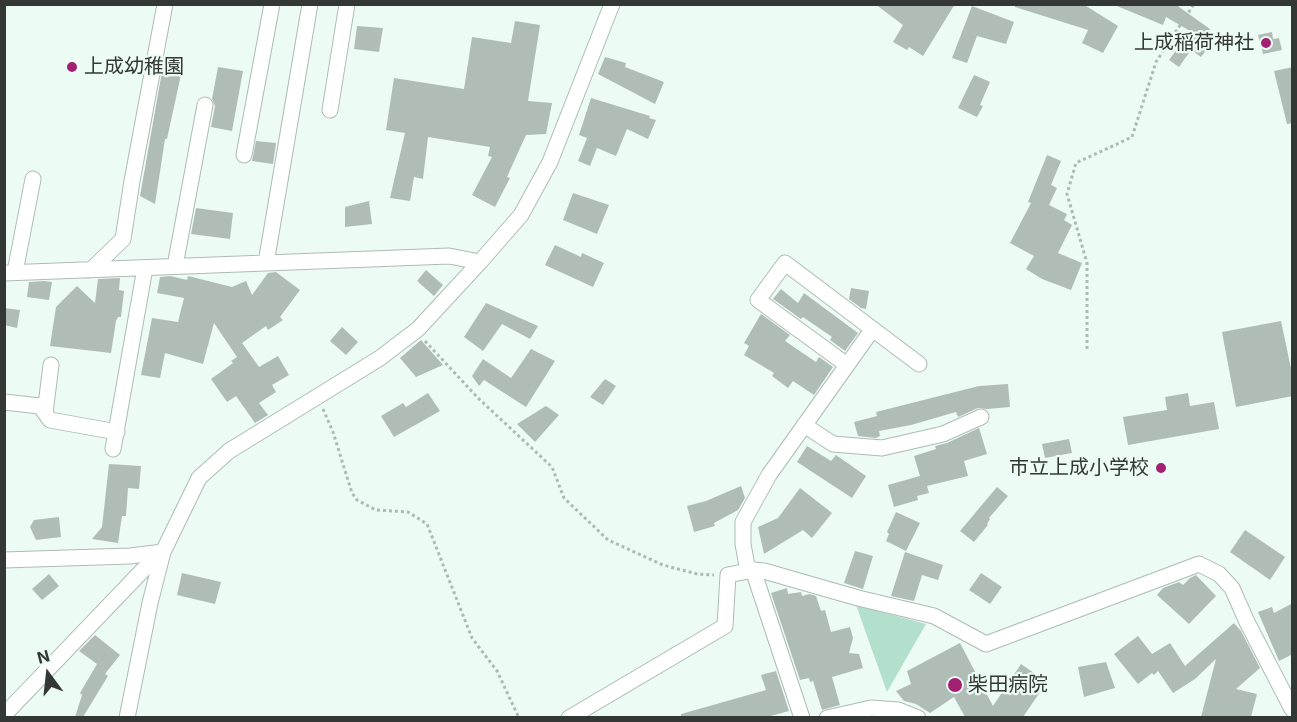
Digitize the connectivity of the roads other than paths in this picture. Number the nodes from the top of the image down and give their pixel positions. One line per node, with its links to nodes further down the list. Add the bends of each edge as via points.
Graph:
1 (165, 4): 14 (street, via 123,239)
2 (272, 4): 8 (street)
3 (310, 4): 11 (street)
4 (347, 4): 7 (street)
5 (612, 4): 10 (street, via 550,162 520,215)
6 (205, 105): 12 (street)
7 (330, 110)
8 (244, 155)
9 (33, 179): 15 (street)
10 (480, 262): 11 (street, via 449,256); 26 (street, via 416,330 381,358 229,451 199,478)
11 (266, 263): 12 (street)
12 (175, 266): 13 (street)
13 (145, 268): 14 (street); 24 (street)
14 (91, 270): 15 (street)
15 (10, 273)
16 (872, 330): 17 (street); 19 (street); 19 (street, via 785,263 758,300)
17 (919, 364)
18 (51, 365): 21 (street)
19 (847, 365): 23 (street)
20 (4, 402): 21 (street, via 40,406)
21 (45, 413): 24 (street, via 50,420)
22 (981, 417): 23 (street, via 943,434 882,448 833,444)
23 (804, 425): 28 (street, via 769,474 743,522 747,566)
24 (117, 432): 25 (street)
25 (113, 449)
26 (163, 552): 27 (street); 30 (street); 31 (street)
27 (4, 560)
28 (753, 570): 29 (street, via 934,616 986,644 1199,564 1219,574 1232,588); 32 (street, via 728,575 725,626); 33 (street)
29 (1293, 709)
30 (4, 714)
31 (127, 717)
32 (569, 717)
33 (802, 717)
34 (827, 717): 35 (street, via 871,708 898,710)
35 (918, 717)

